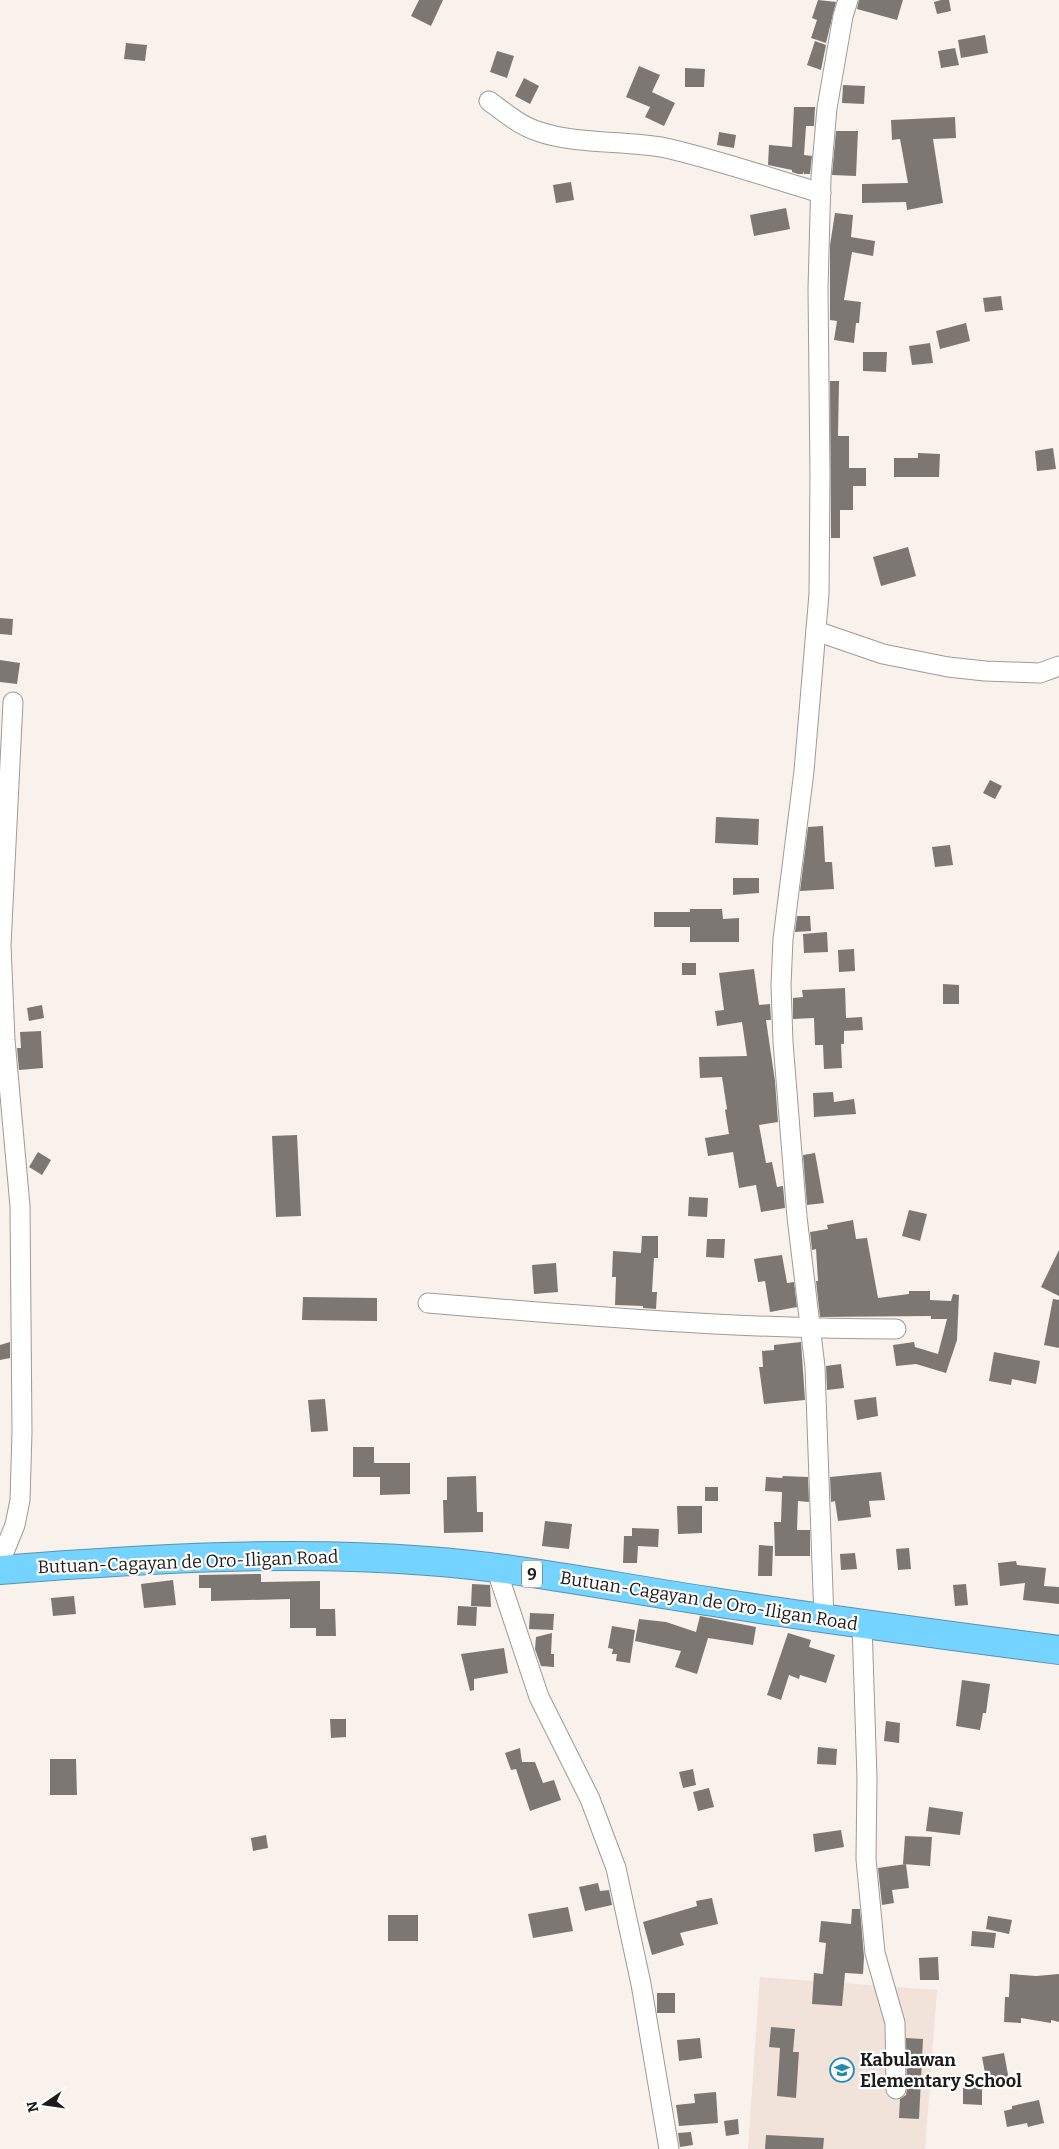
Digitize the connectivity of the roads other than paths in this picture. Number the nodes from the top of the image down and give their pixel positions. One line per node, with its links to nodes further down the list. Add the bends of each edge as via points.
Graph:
1 (848, 0): 3 (street, via 827,108)
2 (489, 100): 3 (street, via 520,123 537,131 559,137 670,149)
3 (821, 193): 4 (street)
4 (816, 631): 5 (street, via 883,654 948,667 1040,673); 8 (street, via 781,984 797,1217)
5 (1059, 666)
6 (13, 702): 10 (street, via 1,945 5,1040 20,1206 22,1432 20,1500 15,1525)
7 (428, 1303): 8 (street, via 564,1315)
8 (811, 1329): 9 (street); 13 (street)
9 (896, 1329)
10 (0, 1562)
11 (496, 1568): 12 (highway, Butuan-Cagayan de Oro-Iligan Road / 9, via 338,1556 238,1556); 13 (highway, Butuan-Cagayan de Oro-Iligan Road / 9); 17 (street, via 539,1697 590,1800 616,1868 641,1984)
12 (0, 1570)
13 (824, 1620): 14 (highway, Butuan-Cagayan de Oro-Iligan Road / 9)
14 (862, 1624): 15 (highway, Butuan-Cagayan de Oro-Iligan Road / 9); 16 (street, via 866,1859 875,1953 895,2023)
15 (1059, 1650)
16 (896, 2089)
17 (669, 2149)

